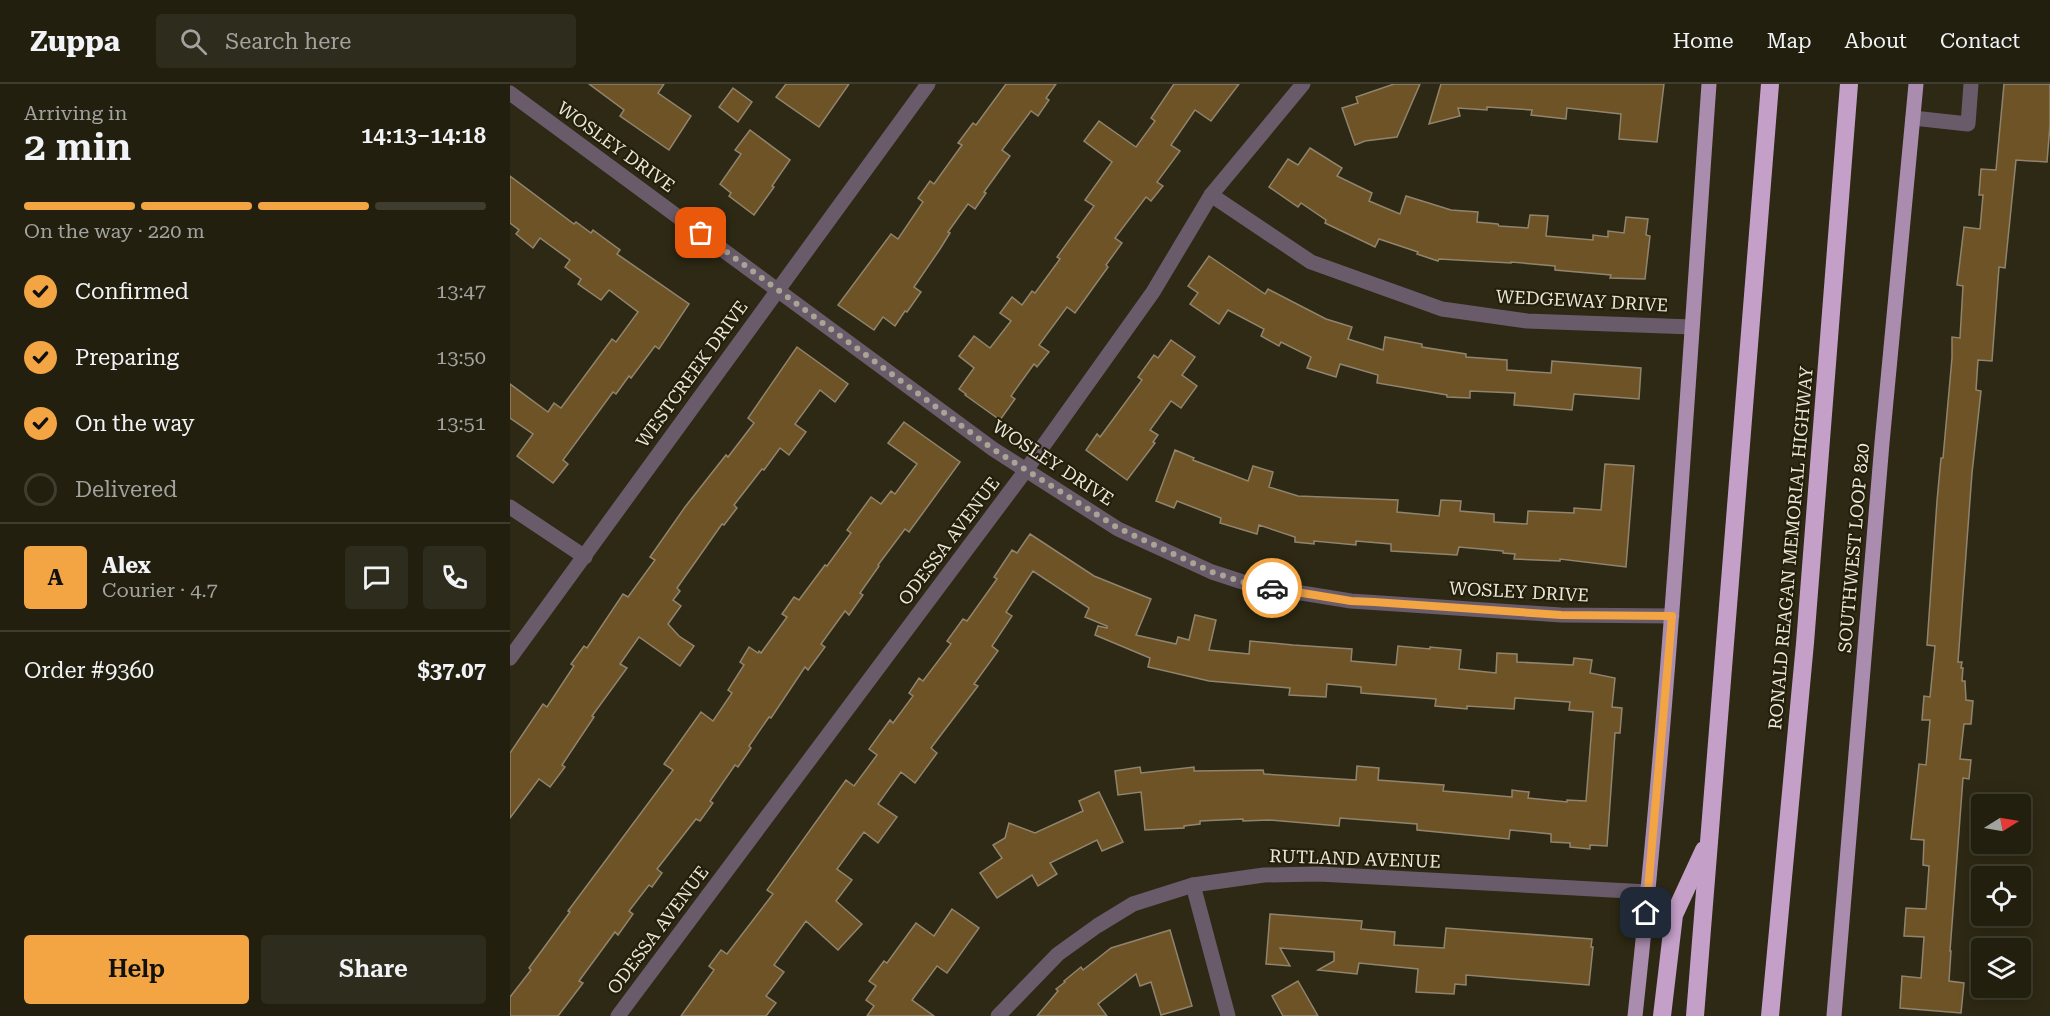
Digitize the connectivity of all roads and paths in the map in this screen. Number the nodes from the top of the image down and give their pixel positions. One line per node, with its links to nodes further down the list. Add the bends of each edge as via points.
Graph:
1 (928, 84): 11 (street, WESTCREEK DRIVE)
2 (1303, 84): 10 (street, ODESSA AVENUE)
3 (1709, 84): 12 (main road)
4 (1770, 84): 18 (highway)
5 (1849, 84): 27 (highway, RONALD REAGAN MEMORIAL HIGHWAY, via 1805,643)
6 (1916, 84): 9 (main road, SOUTHWEST LOOP 820)
7 (1971, 84): 9 (street, via 1968,124)
8 (510, 93): 11 (street, WOSLEY DRIVE)
9 (1913, 118): 28 (main road, SOUTHWEST LOOP 820)
10 (1210, 195): 12 (street, WEDGEWAY DRIVE, via 1311,262 1442,309 1527,321); 13 (street, ODESSA AVENUE, via 1154,292)
11 (778, 289): 13 (street, WOSLEY DRIVE); 15 (street, WESTCREEK DRIVE)
12 (1692, 327): 16 (main road)
13 (1026, 470): 16 (street, WOSLEY DRIVE, via 1118,528 1212,572 1252,585 1351,601 1561,615); 21 (street, ODESSA AVENUE)
14 (510, 507): 15 (street)
15 (585, 557): 17 (street, WESTCREEK DRIVE)
16 (1672, 616): 20 (main road)
17 (510, 658)
18 (1710, 837): 25 (highway, via 1674,915); 26 (highway)
19 (1193, 885): 20 (street, RUTLAND AVENUE, via 1264,875 1319,874); 22 (street, RUTLAND AVENUE, via 1133,904 1097,926 1058,954); 23 (street)
20 (1648, 892): 24 (main road)
21 (618, 1016)
22 (998, 1016)
23 (1228, 1016)
24 (1635, 1016)
25 (1662, 1016)
26 (1695, 1016)
27 (1770, 1016)
28 (1834, 1016)

